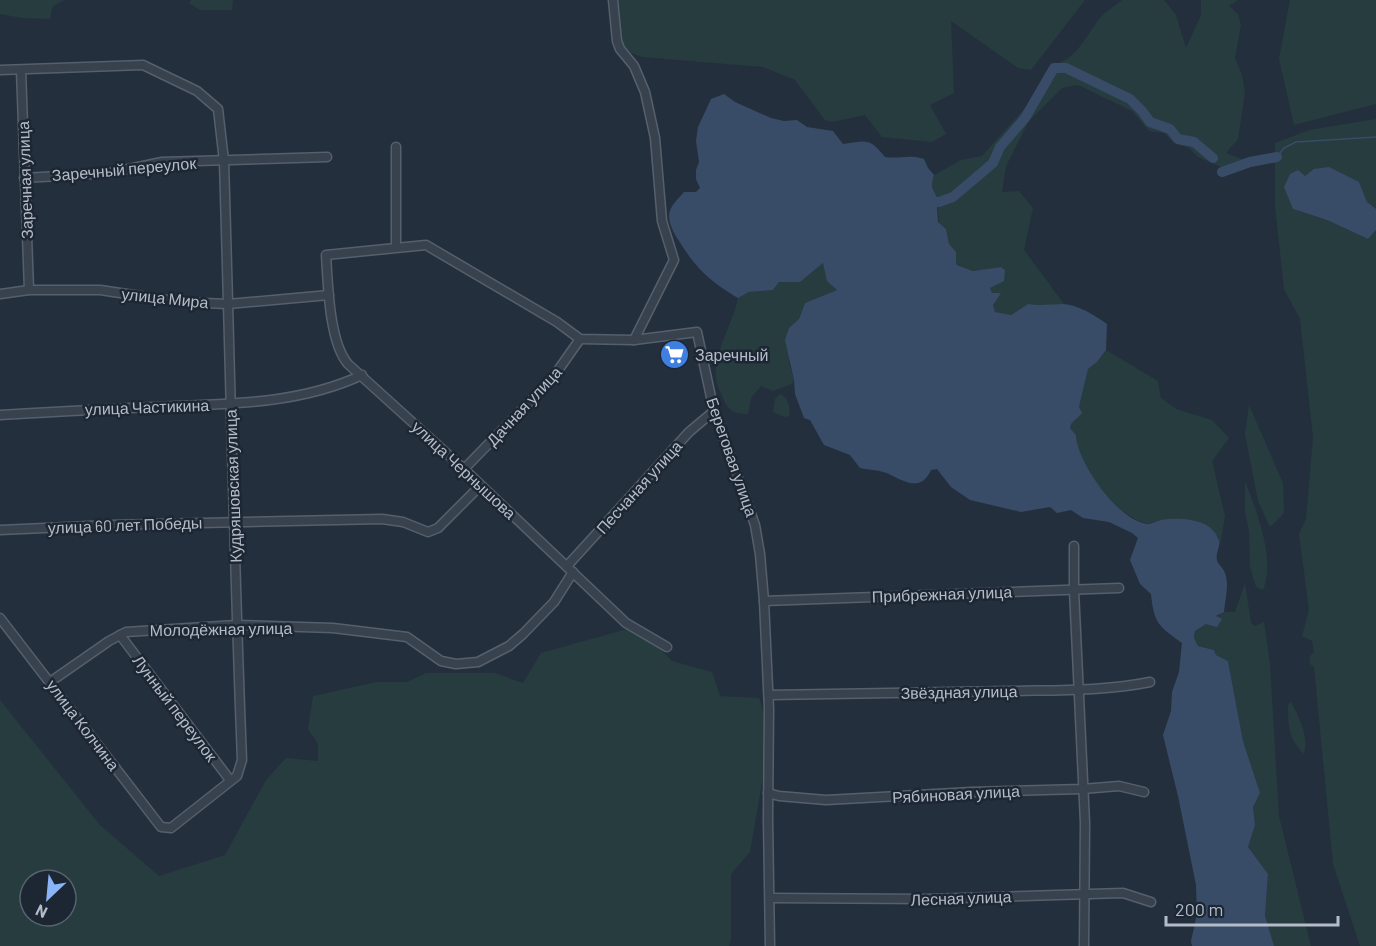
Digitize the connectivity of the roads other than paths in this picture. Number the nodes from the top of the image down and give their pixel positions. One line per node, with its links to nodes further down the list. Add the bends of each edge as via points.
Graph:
1 (613, 0): 14 (street, via 617,41 645,92 655,138 662,221 674,260)
2 (0, 70): 3 (street)
3 (21, 70): 6 (street, Кудряшовская улица, via 143,65 197,92 218,109); 7 (street, Заречная улица)
4 (396, 147): 8 (street)
5 (327, 157): 6 (street, Заречный переулок)
6 (224, 161): 7 (street, Заречный переулок, via 162,162 110,173); 12 (street, Кудряшовская улица)
7 (24, 178): 9 (street, Заречная улица)
8 (396, 247): 11 (street, улица Чернышова, via 326,255); 13 (street, via 431,247)
9 (29, 290): 10 (street, улица Мира); 12 (street, улица Мира, via 100,290 181,302)
10 (0, 294)
11 (329, 295): 12 (street, улица Мира); 15 (street, улица Чернышова, via 340,355)
12 (228, 304): 16 (street, Кудряшовская улица)
13 (580, 339): 14 (street, Береговая улица); 19 (street, Дачная улица, via 552,379)
14 (634, 340): 17 (street, Береговая улица, via 697,332)
15 (362, 375): 16 (street, улица Частикина, via 339,386 285,398); 19 (street, улица Чернышова)
16 (230, 404): 18 (street, улица Частикина); 21 (street, Кудряшовская улица)
17 (714, 411): 24 (street, Песчаная улица, via 689,432); 27 (street, Береговая улица, via 755,525)
18 (0, 415)
19 (464, 469): 20 (street, улица Чернышова)
20 (480, 486): 21 (street, улица 60 лет Победы, via 438,528 428,532 381,519); 24 (street, улица Чернышова)
21 (235, 521): 22 (street, улица 60 лет Победы); 29 (street, Кудряшовская улица)
22 (0, 530)
23 (1074, 546): 26 (street)
24 (570, 569): 31 (street, Песчаная улица, via 554,602 524,634 478,662 441,661); 32 (street, улица Чернышова, via 626,623)
25 (1119, 588): 26 (street, Прибрежная улица)
26 (1074, 590): 27 (street, Прибрежная улица); 35 (street)
27 (765, 601): 36 (street, Береговая улица)
28 (0, 618): 33 (street, улица Колчина)
29 (236, 625): 30 (street, Молодёжная улица); 31 (street, Молодёжная улица, via 333,628); 37 (street, Кудряшовская улица, via 242,760 237,776)
30 (120, 635): 33 (street, Молодёжная улица); 37 (street, Лунный переулок)
31 (407, 637)
32 (667, 647)
33 (50, 682): 41 (street, улица Колчина, via 161,827)
34 (1150, 682): 35 (street, Звёздная улица)
35 (1080, 689): 36 (street, Звёздная улица); 38 (street)
36 (769, 695): 40 (street, Береговая улица)
37 (230, 780): 41 (street, Кудряшовская улица)
38 (1082, 789): 39 (street, Рябиновая улица, via 1119,786); 40 (street, Рябиновая улица, via 825,800); 42 (street)
39 (1144, 792)
40 (768, 793): 43 (street, Береговая улица)
41 (168, 829)
42 (1084, 894): 43 (street, Лесная улица, via 929,899); 44 (street, Лесная улица, via 1123,892); 46 (street)
43 (770, 898): 45 (street, Береговая улица)
44 (1150, 902)
45 (770, 946)
46 (1084, 946)

